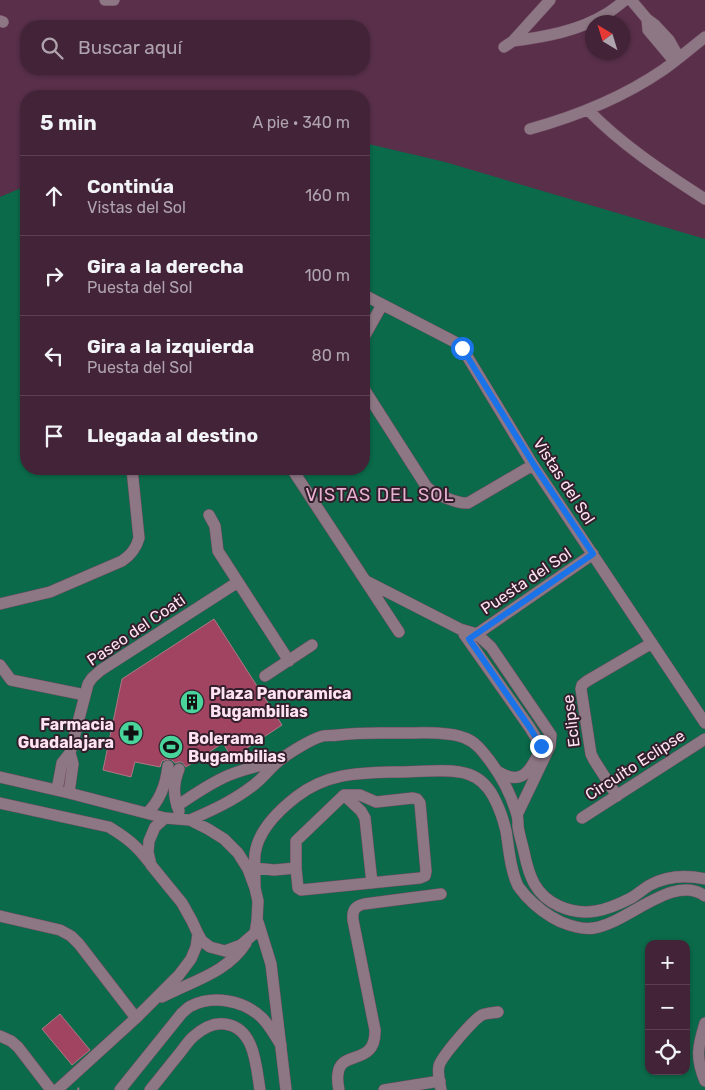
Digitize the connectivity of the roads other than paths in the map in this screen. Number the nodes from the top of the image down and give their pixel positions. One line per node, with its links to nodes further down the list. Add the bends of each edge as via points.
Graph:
1 (105, 0): 2 (street)
2 (114, 0)
3 (550, 0): 4 (street, via 509,44 578,27 606,14)
4 (625, 0)
5 (630, 0): 7 (street, via 669,40)
6 (705, 37): 7 (street)
7 (677, 60): 8 (street, via 636,86)
8 (588, 110): 9 (street); 10 (street, via 634,152)
9 (530, 129)
10 (705, 199)
11 (370, 298): 12 (street, Vistas del Sol)
12 (382, 305): 13 (street); 15 (street, Vistas del Sol, via 461,346)
13 (370, 326)
14 (370, 398): 15 (street, via 426,486 435,493 461,503 468,502)
15 (534, 465): 19 (street, Vistas del Sol)
16 (133, 475): 22 (street, via 139,538 129,556 50,592)
17 (296, 475): 20 (street)
18 (209, 515): 21 (street, via 215,526 218,551)
19 (593, 554): 24 (street, Puesta del Sol); 25 (street, Vistas del Sol)
20 (366, 581): 23 (street); 24 (street)
21 (238, 582): 27 (street); 30 (street, Paseo del Coati, via 101,670 88,684)
22 (0, 604)
23 (399, 632)
24 (473, 637): 31 (street, Puesta del Sol, via 491,647); 33 (street)
25 (652, 642): 32 (street, Vistas del Sol); 43 (street, Eclipse, via 587,681 581,689 591,754)
26 (312, 646): 27 (street)
27 (289, 660): 29 (street)
28 (0, 666): 30 (street, via 11,680)
29 (265, 676)
30 (85, 695): 36 (street, Paseo del Coati)
31 (541, 720): 33 (street); 35 (street, Puesta del Sol, via 551,735)
32 (705, 723)
33 (530, 728): 35 (street)
34 (705, 739): 43 (street, Circuito Eclipse)
35 (546, 746): 38 (street, via 529,771 520,777 509,777); 47 (street)
36 (70, 753): 40 (street, Paseo del Coati, via 62,763); 41 (street, Paseo del Coati, via 73,764)
37 (280, 760): 38 (street, via 322,736 444,733 473,742); 45 (street, via 226,776); 50 (street, via 235,799)
38 (496, 770): 47 (street)
39 (0, 777): 40 (street)
40 (57, 790): 41 (street)
41 (69, 793): 46 (street)
42 (344, 795): 53 (street, via 296,841); 55 (street, via 365,818); 55 (street, via 360,795 376,802 415,798 420,803 425,876)
43 (617, 796): 49 (street, Circuito Eclipse)
44 (0, 802): 51 (street, via 109,827 137,847)
45 (177, 806): 46 (street, via 173,767 157,802); 50 (street)
46 (147, 813): 48 (street)
47 (517, 815): 54 (street, via 528,872 544,896 558,906 583,913 596,912 669,879 684,876)
48 (165, 818): 50 (street); 51 (street, via 155,827 149,840)
49 (582, 818)
50 (186, 820): 56 (street, via 224,839 238,853)
51 (151, 865): 61 (street, via 182,903)
52 (254, 868): 53 (street); 56 (street); 58 (street, via 258,841 274,815 304,790 344,775 447,771 466,773 480,779 489,790 500,808 511,865 519,887 536,908 555,919 571,926 593,928 628,915 667,893 686,889)
53 (296, 868): 55 (street, via 297,886 302,890)
54 (705, 879)
55 (372, 883)
56 (256, 888): 60 (street)
57 (441, 894): 77 (street, via 364,904 354,909 352,915 375,1038 370,1050 343,1063 338,1073)
58 (705, 896)
59 (0, 916): 65 (street, via 60,930 71,936)
60 (257, 920): 62 (street, via 255,933); 68 (street, via 271,964)
61 (198, 934): 62 (street, via 210,947 225,951); 63 (street, via 191,959)
62 (248, 940): 63 (street, via 226,965)
63 (154, 1001): 65 (street)
64 (498, 1012): 70 (street, via 481,1016 446,1054 438,1070)
65 (136, 1018): 72 (street)
66 (705, 1023): 69 (street, via 698,1044 698,1059)
67 (0, 1036): 71 (street, via 18,1048)
68 (281, 1045): 73 (street, via 261,1016 249,1009 223,1000 200,1003 182,1013); 76 (street)
69 (705, 1080)
70 (440, 1086): 78 (street)
71 (51, 1090)
72 (57, 1090)
73 (120, 1090)
74 (150, 1090): 75 (street, via 192,1037 212,1024 231,1025 246,1035 252,1047)
75 (260, 1090)
76 (286, 1090)
77 (338, 1090)
78 (384, 1090)

